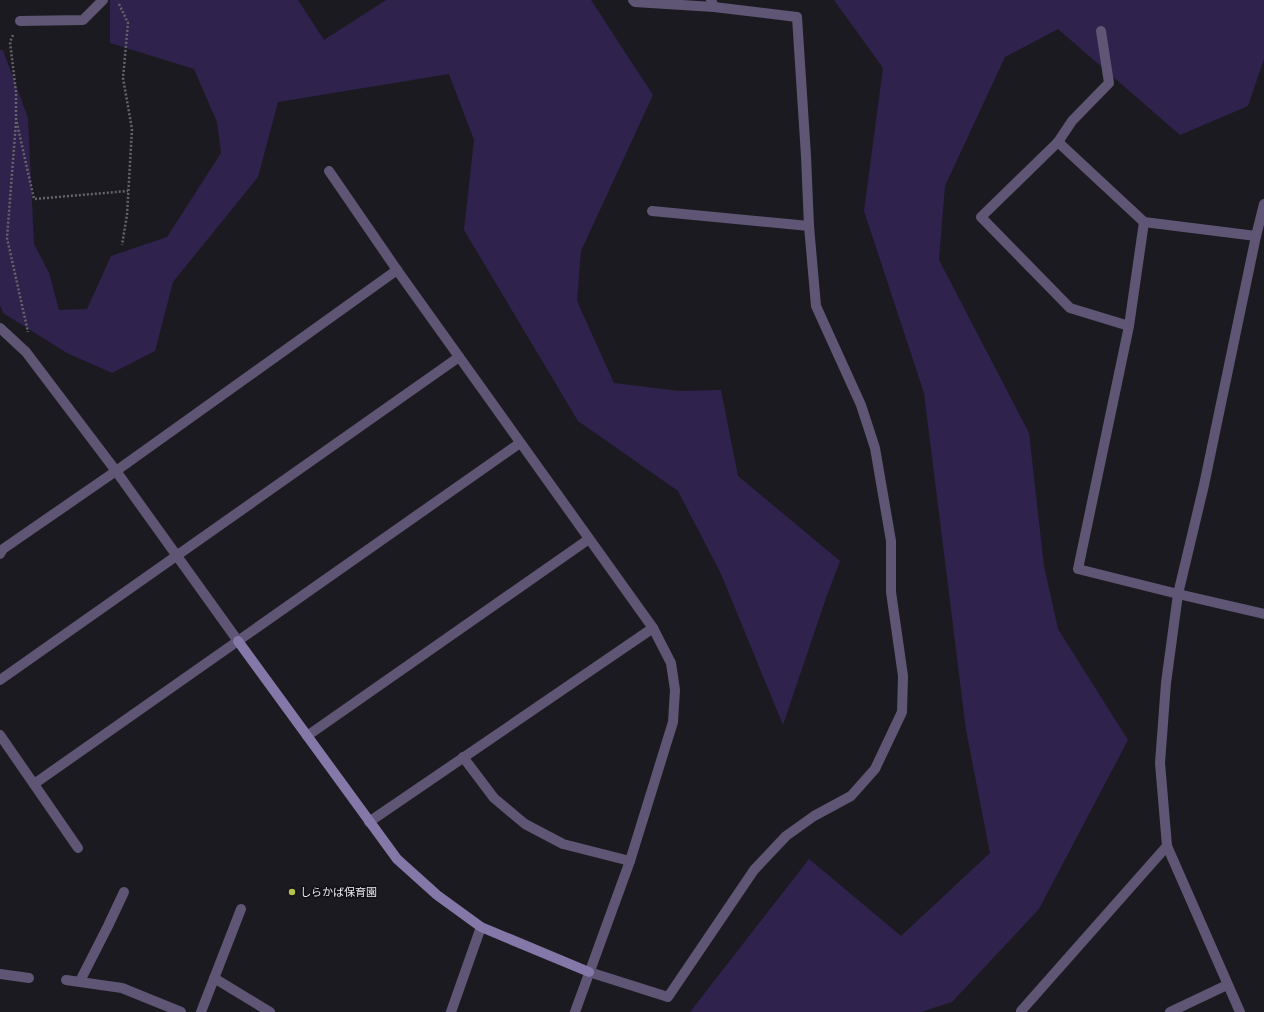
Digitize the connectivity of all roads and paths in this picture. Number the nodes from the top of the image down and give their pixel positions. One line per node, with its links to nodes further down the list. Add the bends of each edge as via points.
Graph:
1 (103, 0): 5 (street, via 83,20)
2 (117, 0): 10 (path, via 128,24 123,78 132,129)
3 (632, 0): 4 (street)
4 (712, 4): 14 (street, via 797,17)
5 (20, 22): 7 (path, via 10,42 16,92)
6 (1101, 31): 8 (street, via 1109,83 1072,121)
7 (16, 119): 10 (path, via 34,199); 20 (path, via 7,238 29,336)
8 (1058, 142): 13 (street); 18 (street, via 981,217 1070,308)
9 (329, 171): 17 (street)
10 (128, 192): 16 (path)
11 (1264, 204): 15 (street)
12 (652, 211): 14 (street)
13 (1144, 222): 15 (street); 18 (street)
14 (809, 226): 43 (street, via 816,306 861,404 882,481 891,541 891,592 903,676 902,712 875,769 851,796 814,816 786,836 754,870 668,997)
15 (1256, 236): 27 (street, via 1204,485)
16 (122, 245)
17 (397, 270): 21 (street); 23 (street)
18 (1128, 326): 27 (street, via 1078,569)
19 (0, 328): 20 (street)
20 (26, 352): 23 (street)
21 (459, 357): 22 (street); 26 (street)
22 (520, 443): 24 (street); 30 (street)
23 (116, 471): 25 (street, via 3,549); 26 (street)
24 (589, 539): 29 (street); 33 (street)
25 (0, 554)
26 (177, 556): 30 (street); 31 (street)
27 (1178, 594): 28 (street); 37 (street, via 1166,683 1160,763)
28 (1264, 614)
29 (653, 628): 34 (street); 39 (street, via 671,663 675,690 673,722)
30 (238, 641): 33 (street); 35 (street)
31 (0, 680)
32 (0, 735): 35 (street)
33 (307, 736): 36 (street)
34 (463, 757): 36 (street); 39 (street, via 494,798 525,824 563,844)
35 (34, 784): 38 (street)
36 (369, 822): 42 (street, via 397,859 437,896)
37 (1167, 846): 49 (street); 55 (street)
38 (78, 848)
39 (630, 861): 43 (street)
40 (124, 892): 48 (street)
41 (241, 910): 46 (street)
42 (481, 927): 43 (street); 53 (street)
43 (589, 972): 54 (street)
44 (0, 974): 45 (street)
45 (29, 978)
46 (214, 978): 51 (street); 52 (street)
47 (66, 980): 48 (street)
48 (80, 981): 50 (street, via 122,988)
49 (1227, 985): 56 (street); 57 (street)
50 (181, 1012)
51 (201, 1012)
52 (270, 1012)
53 (451, 1012)
54 (575, 1012)
55 (1021, 1012)
56 (1170, 1012)
57 (1240, 1012)

